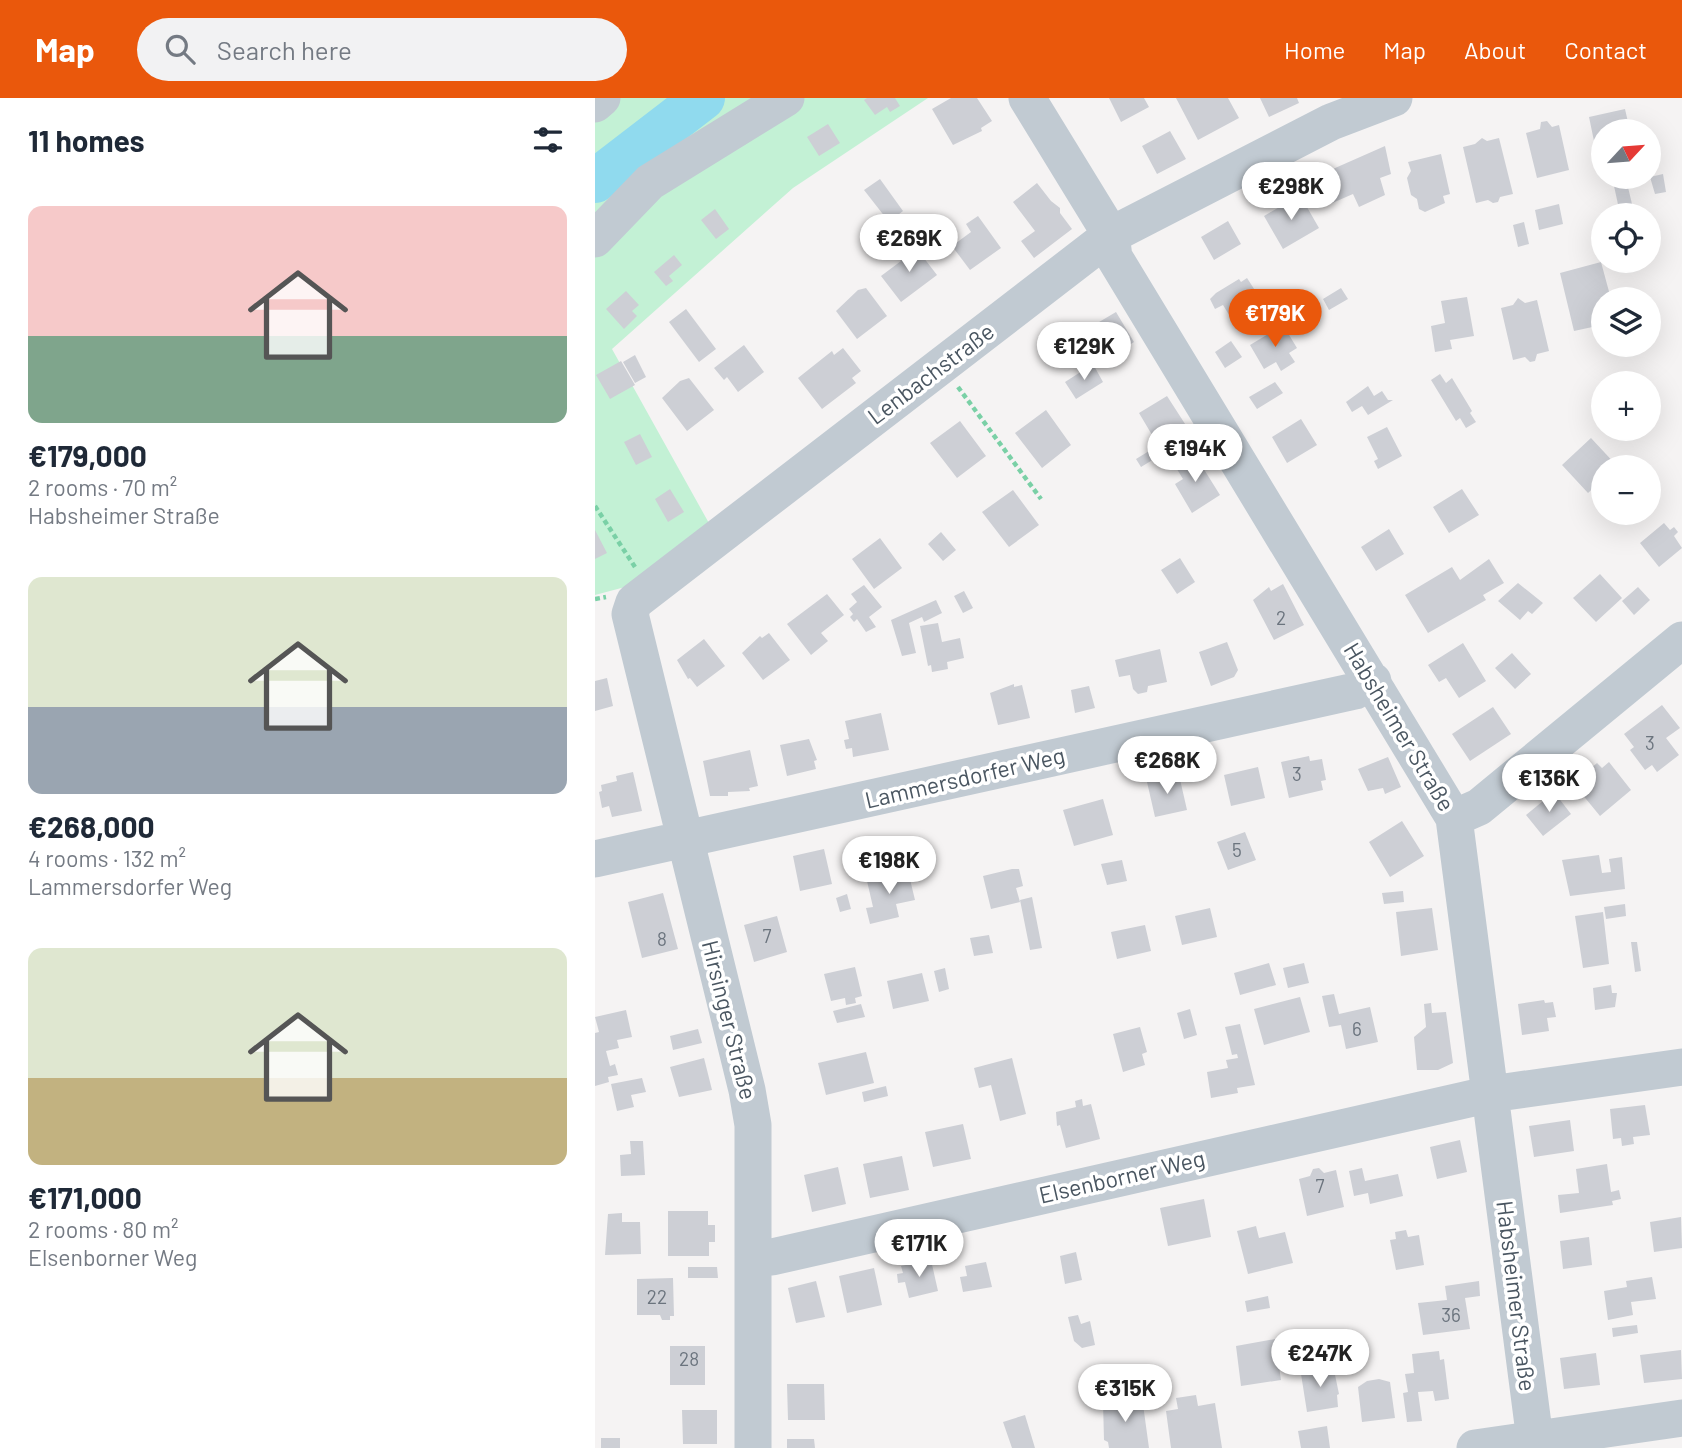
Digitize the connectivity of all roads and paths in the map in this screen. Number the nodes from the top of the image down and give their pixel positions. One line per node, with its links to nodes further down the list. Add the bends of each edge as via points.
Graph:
1 (602, 98): 5 (street)
2 (786, 98): 7 (street, via 650,182)
3 (1027, 98): 6 (street, Habsheimer Straße)
4 (1394, 98): 6 (street, Lenbachstraße, via 1331,122)
5 (595, 104)
6 (1111, 235): 8 (street, Lenbachstraße); 13 (street, Habsheimer Straße, via 1114,257)
7 (595, 239)
8 (942, 365): 9 (path); 11 (street, Lenbachstraße)
9 (1041, 499)
10 (595, 507): 11 (path)
11 (642, 596): 15 (street, Hirsinger Straße, via 630,614)
12 (1682, 640): 14 (street, via 1479,807)
13 (1373, 681): 14 (street, Habsheimer Straße); 15 (street, Lammersdorfer Weg, via 1355,691)
14 (1454, 818): 18 (street, Habsheimer Straße)
15 (684, 840): 16 (street, Lammersdorfer Weg); 19 (street, Hirsinger Straße, via 753,1125)
16 (595, 859)
17 (1682, 1067): 18 (street, Elsenborner Weg)
18 (1491, 1094): 19 (street, Elsenborner Weg, via 772,1257); 21 (street, Habsheimer Straße)
19 (753, 1256): 22 (street, Hirsinger Straße)
20 (1682, 1418): 21 (street)
21 (1535, 1440): 23 (street)
22 (753, 1448)
23 (1475, 1448)

